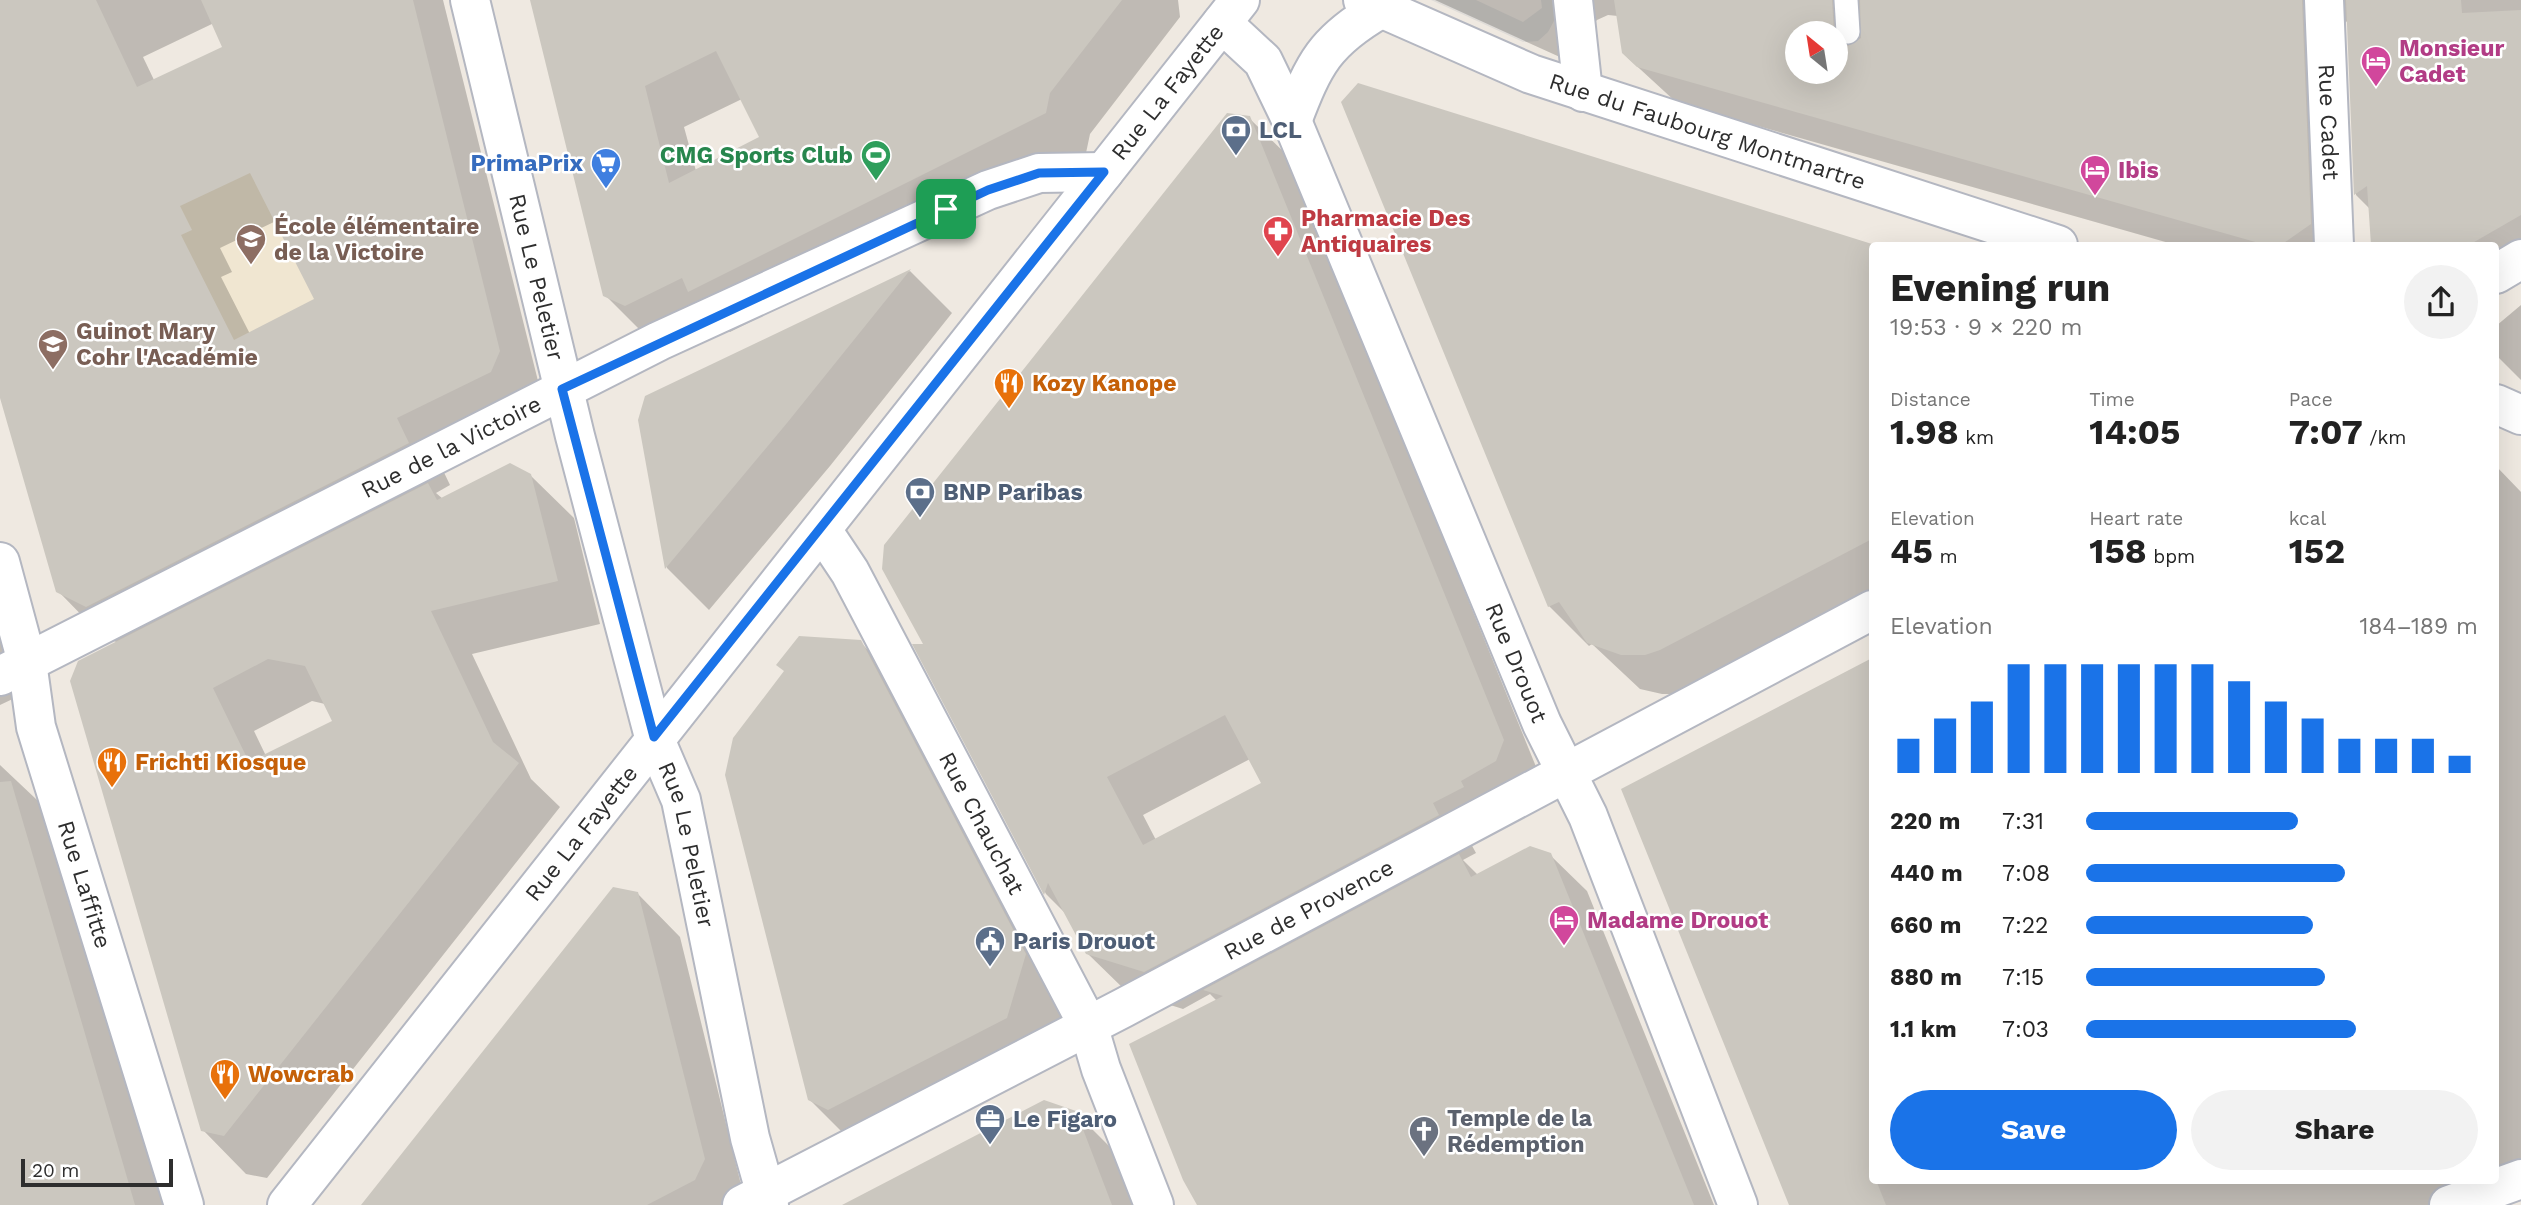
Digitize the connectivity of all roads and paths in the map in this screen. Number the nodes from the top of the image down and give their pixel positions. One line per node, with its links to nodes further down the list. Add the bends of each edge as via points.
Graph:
1 (470, 0): 15 (street, Rue Le Peletier)
2 (1573, 0): 8 (street)
3 (1846, 0): 7 (lane)
4 (2324, 0): 12 (street, Rue Cadet)
5 (1372, 4): 8 (street, Rue du Faubourg Montmartre); 9 (street, via 1318,61)
6 (1231, 11): 9 (street, Rue Drouot, via 1263,61); 10 (street, Rue La Fayette)
7 (1847, 21)
8 (1583, 92): 11 (street, Rue du Faubourg Montmartre)
9 (1292, 121): 23 (street, Rue Drouot, via 1542,724)
10 (1104, 172): 15 (street, Rue de la Victoire, via 1039,173 988,190); 18 (street, Rue La Fayette)
11 (2049, 242)
12 (2334, 242)
13 (2521, 259): 14 (street)
14 (2499, 272)
15 (562, 389): 21 (street, Rue de la Victoire); 22 (street, Rue Le Peletier)
16 (2499, 405): 17 (street)
17 (2521, 415)
18 (822, 530): 22 (street, Rue La Fayette); 24 (street, Rue Chauchat, via 850,572)
19 (0, 562): 21 (street, Rue Laffitte)
20 (1869, 612): 23 (street, Rue de Provence)
21 (13, 669): 27 (street, Rue Laffitte, via 36,727)
22 (654, 737): 26 (street, Rue Le Peletier, via 681,800); 28 (street, Rue La Fayette)
23 (1567, 774): 24 (street, Rue de Provence); 30 (street, Rue Drouot, via 1588,816)
24 (1088, 1025): 26 (street, Rue de Provence); 29 (street, Rue Chauchat)
25 (2521, 1180): 31 (street)
26 (759, 1201)
27 (184, 1205)
28 (287, 1205)
29 (1154, 1205)
30 (1738, 1205)
31 (2449, 1205)

